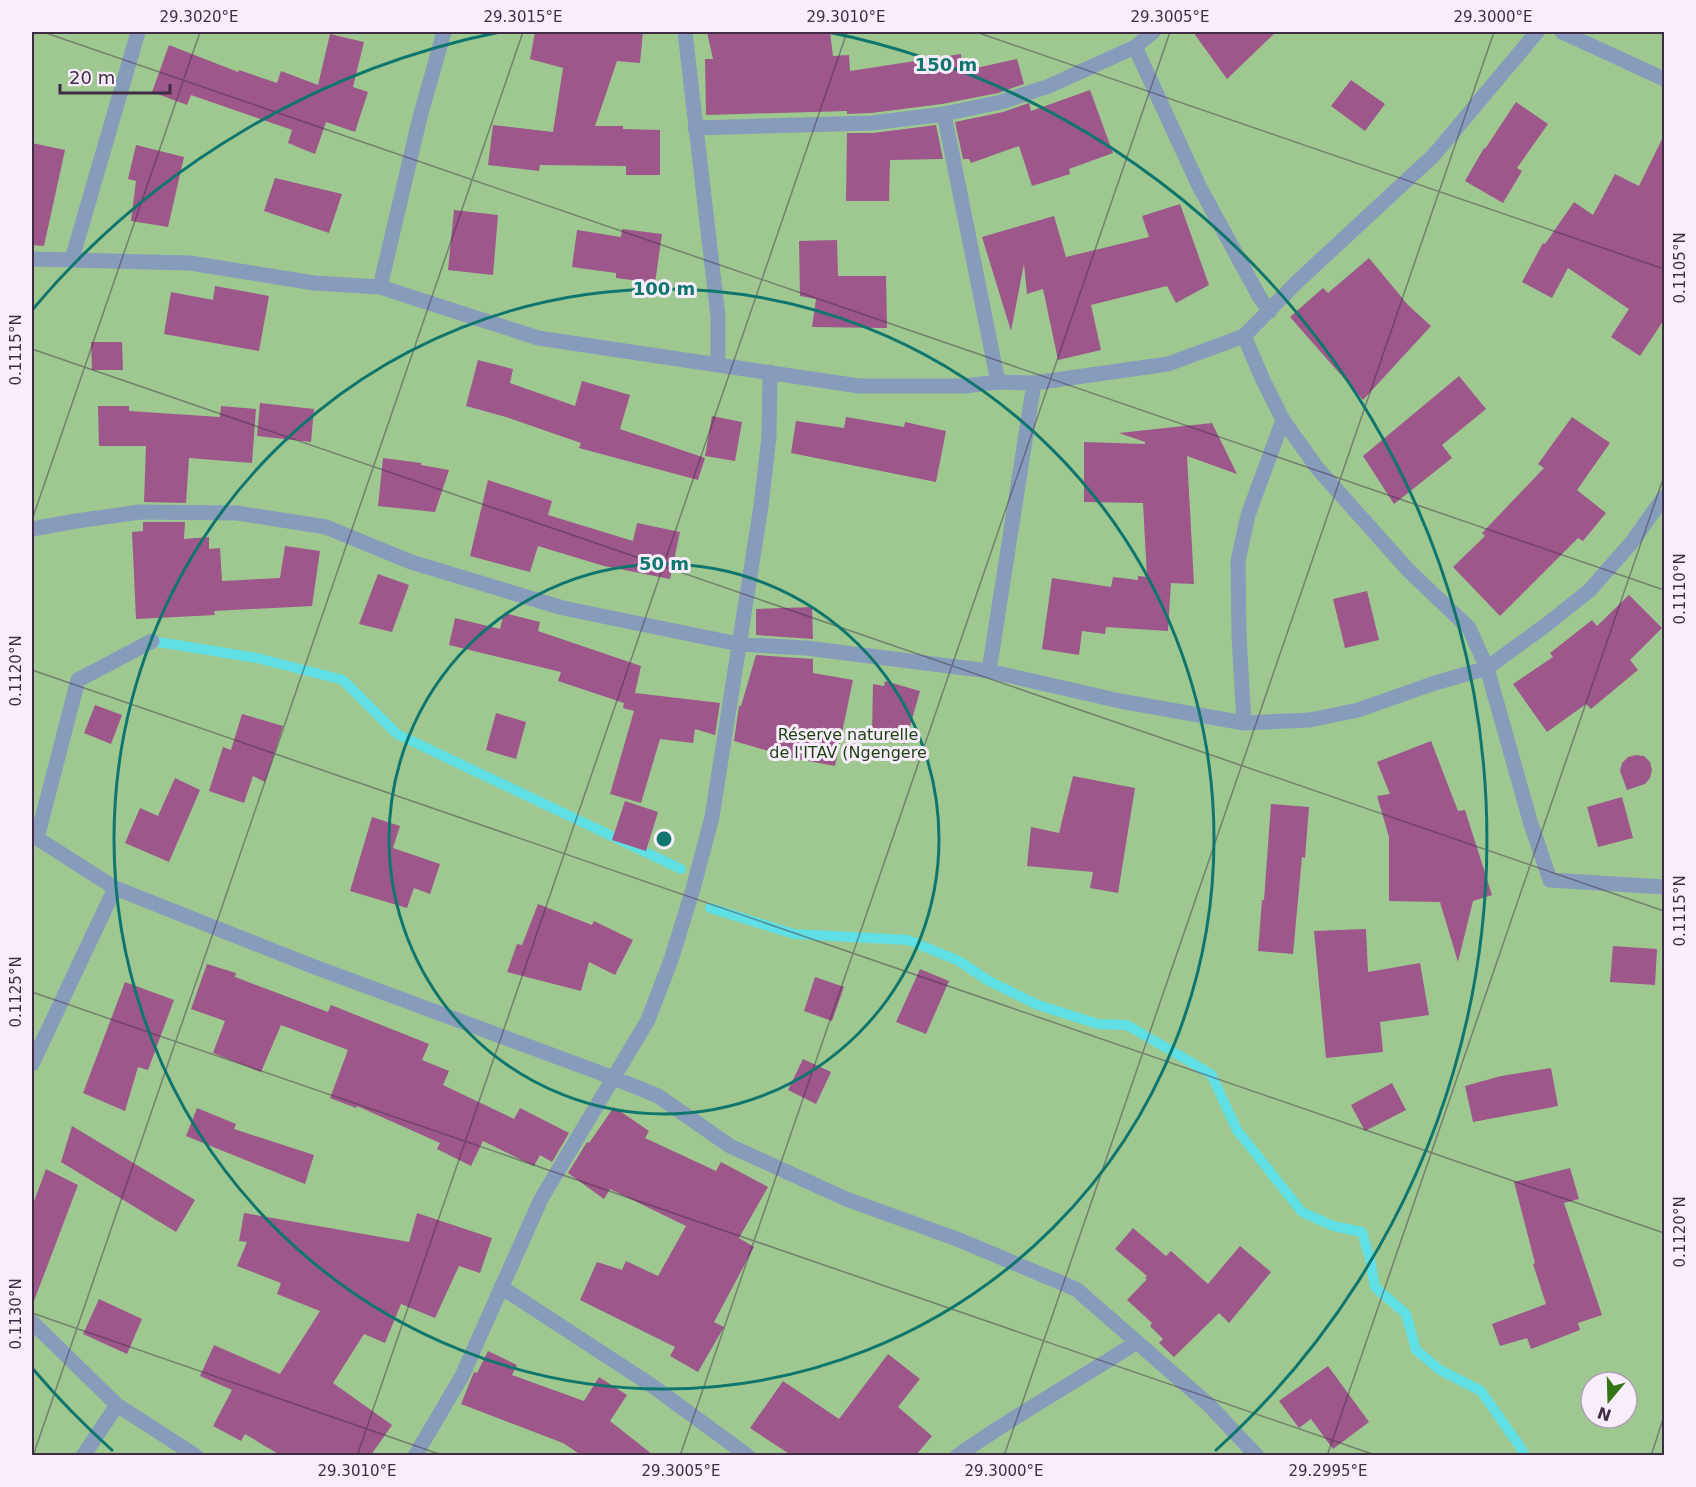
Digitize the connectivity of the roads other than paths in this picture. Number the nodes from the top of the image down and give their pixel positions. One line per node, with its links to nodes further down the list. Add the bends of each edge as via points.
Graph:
1 (138, 32): 12 (street)
2 (444, 32): 13 (street)
3 (685, 32): 10 (street)
4 (1153, 32): 7 (street)
5 (1537, 32): 14 (street, via 1434,154)
6 (1562, 32): 8 (street)
7 (1135, 47): 9 (street, via 1040,89); 14 (street, via 1199,186)
8 (1665, 79)
9 (944, 114): 10 (street, via 872,123); 18 (street)
10 (695, 128): 16 (street, via 718,317)
11 (32, 259): 12 (street)
12 (72, 259): 13 (street, via 190,263 314,283)
13 (380, 287): 16 (street, via 537,338)
14 (1270, 311): 15 (street)
15 (1244, 336): 19 (street, via 1168,364); 20 (street)
16 (718, 364): 17 (street)
17 (770, 372): 18 (street, via 859,386 964,386); 24 (street, via 769,437 761,506)
18 (998, 381): 19 (street)
19 (1034, 382): 26 (street)
20 (1283, 420): 25 (street, via 1318,469 1409,571 1468,628); 27 (street, via 1248,515 1238,561)
21 (1665, 497): 25 (street, via 1590,590)
22 (32, 529): 24 (street, via 140,513 237,513 326,527 411,562 563,608)
23 (153, 641): 28 (street, via 78,680)
24 (738, 644): 26 (street, via 806,648); 32 (street, via 712,817 693,889 648,1020)
25 (1487, 668): 27 (street, via 1358,710 1310,720); 29 (street, via 1550,880)
26 (989, 671): 27 (street, via 1120,701)
27 (1244, 723)
28 (34, 836): 30 (street)
29 (1665, 887)
30 (115, 888): 31 (street); 32 (street)
31 (32, 1064)
32 (614, 1078): 33 (street, via 541,1199); 35 (street, via 658,1096 751,1156 846,1199 957,1239 1076,1289)
33 (501, 1287): 39 (street, via 462,1376); 40 (street, via 651,1385)
34 (32, 1322): 36 (street)
35 (1137, 1342): 41 (street); 42 (street)
36 (117, 1405): 37 (street); 38 (street)
37 (83, 1455)
38 (196, 1455)
39 (415, 1455)
40 (748, 1455)
41 (957, 1455)
42 (1257, 1455)

